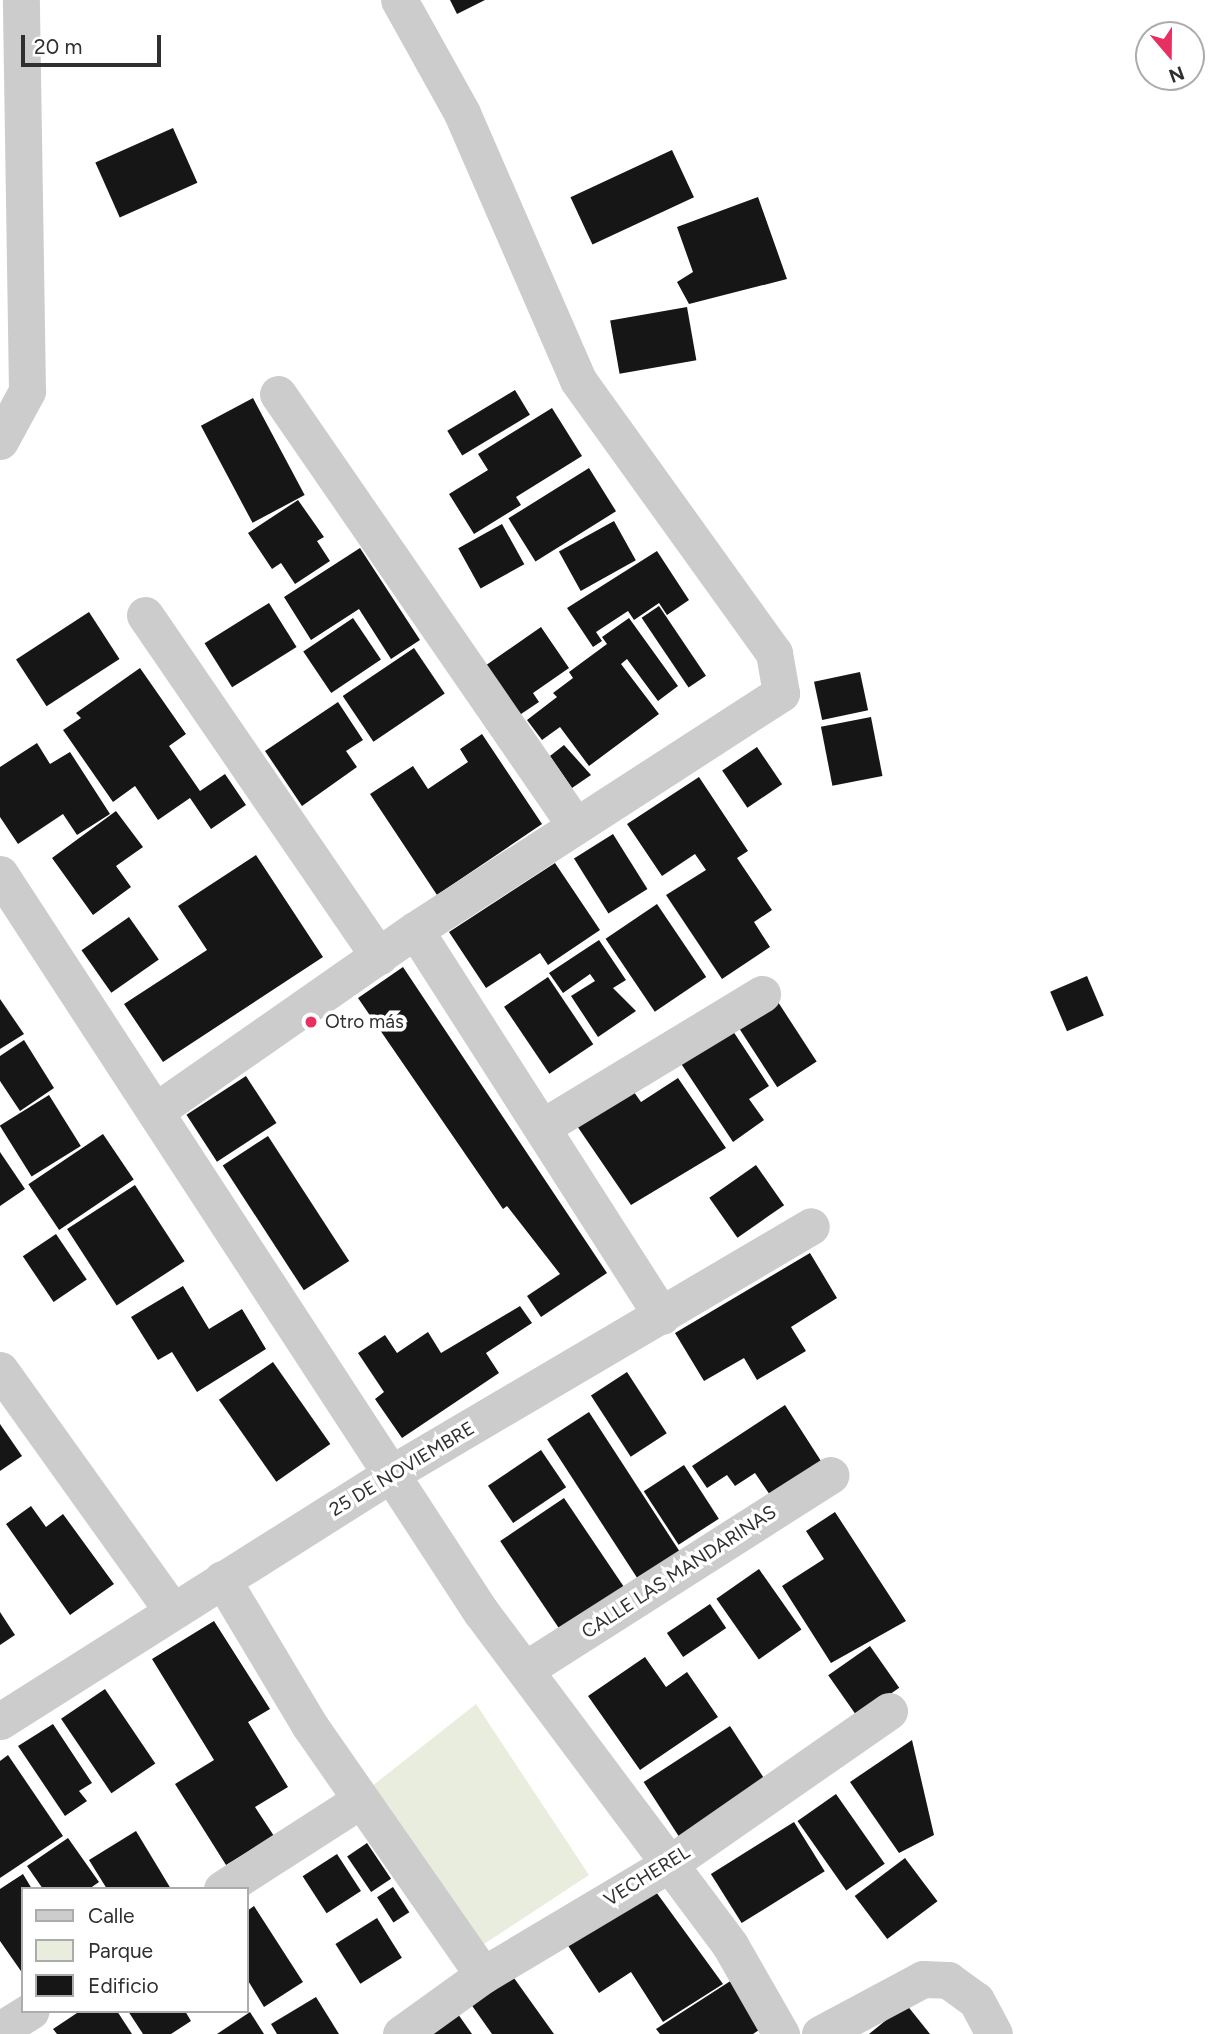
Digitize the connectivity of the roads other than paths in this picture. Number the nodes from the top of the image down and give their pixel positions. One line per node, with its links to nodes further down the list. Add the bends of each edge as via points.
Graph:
1 (21, 0): 4 (street, via 27,391)
2 (399, 0): 6 (street, via 462,113 578,380 774,653 781,693)
3 (278, 394): 6 (street)
4 (0, 441)
5 (145, 615): 9 (street)
6 (575, 825): 8 (street)
7 (0, 874): 11 (street)
8 (415, 930): 9 (street); 12 (street)
9 (379, 957): 11 (street)
10 (762, 994): 12 (street)
11 (157, 1111): 16 (street)
12 (544, 1126): 14 (street)
13 (811, 1226): 14 (street, 25 DE NOVIEMBRE)
14 (663, 1316): 16 (street, 25 DE NOVIEMBRE)
15 (1, 1372): 19 (street)
16 (392, 1474): 18 (street, 25 DE NOVIEMBRE); 20 (street)
17 (831, 1475): 20 (street, CALLE LAS MANDARINAS)
18 (222, 1579): 19 (street, 25 DE NOVIEMBRE); 23 (street)
19 (172, 1610): 22 (street, 25 DE NOVIEMBRE)
20 (527, 1669): 24 (street)
21 (889, 1712): 24 (street, VECHEREL)
22 (0, 1721)
23 (359, 1801): 25 (street); 26 (street)
24 (669, 1864): 26 (street, VECHEREL); 30 (street, via 730,1945)
25 (225, 1887)
26 (483, 1976): 29 (street, VECHEREL)
27 (27, 2013): 28 (street)
28 (0, 2030)
29 (401, 2034)
30 (781, 2034)
31 (820, 2034): 32 (street, via 923,1979 947,1980 976,2000)
32 (994, 2034)

